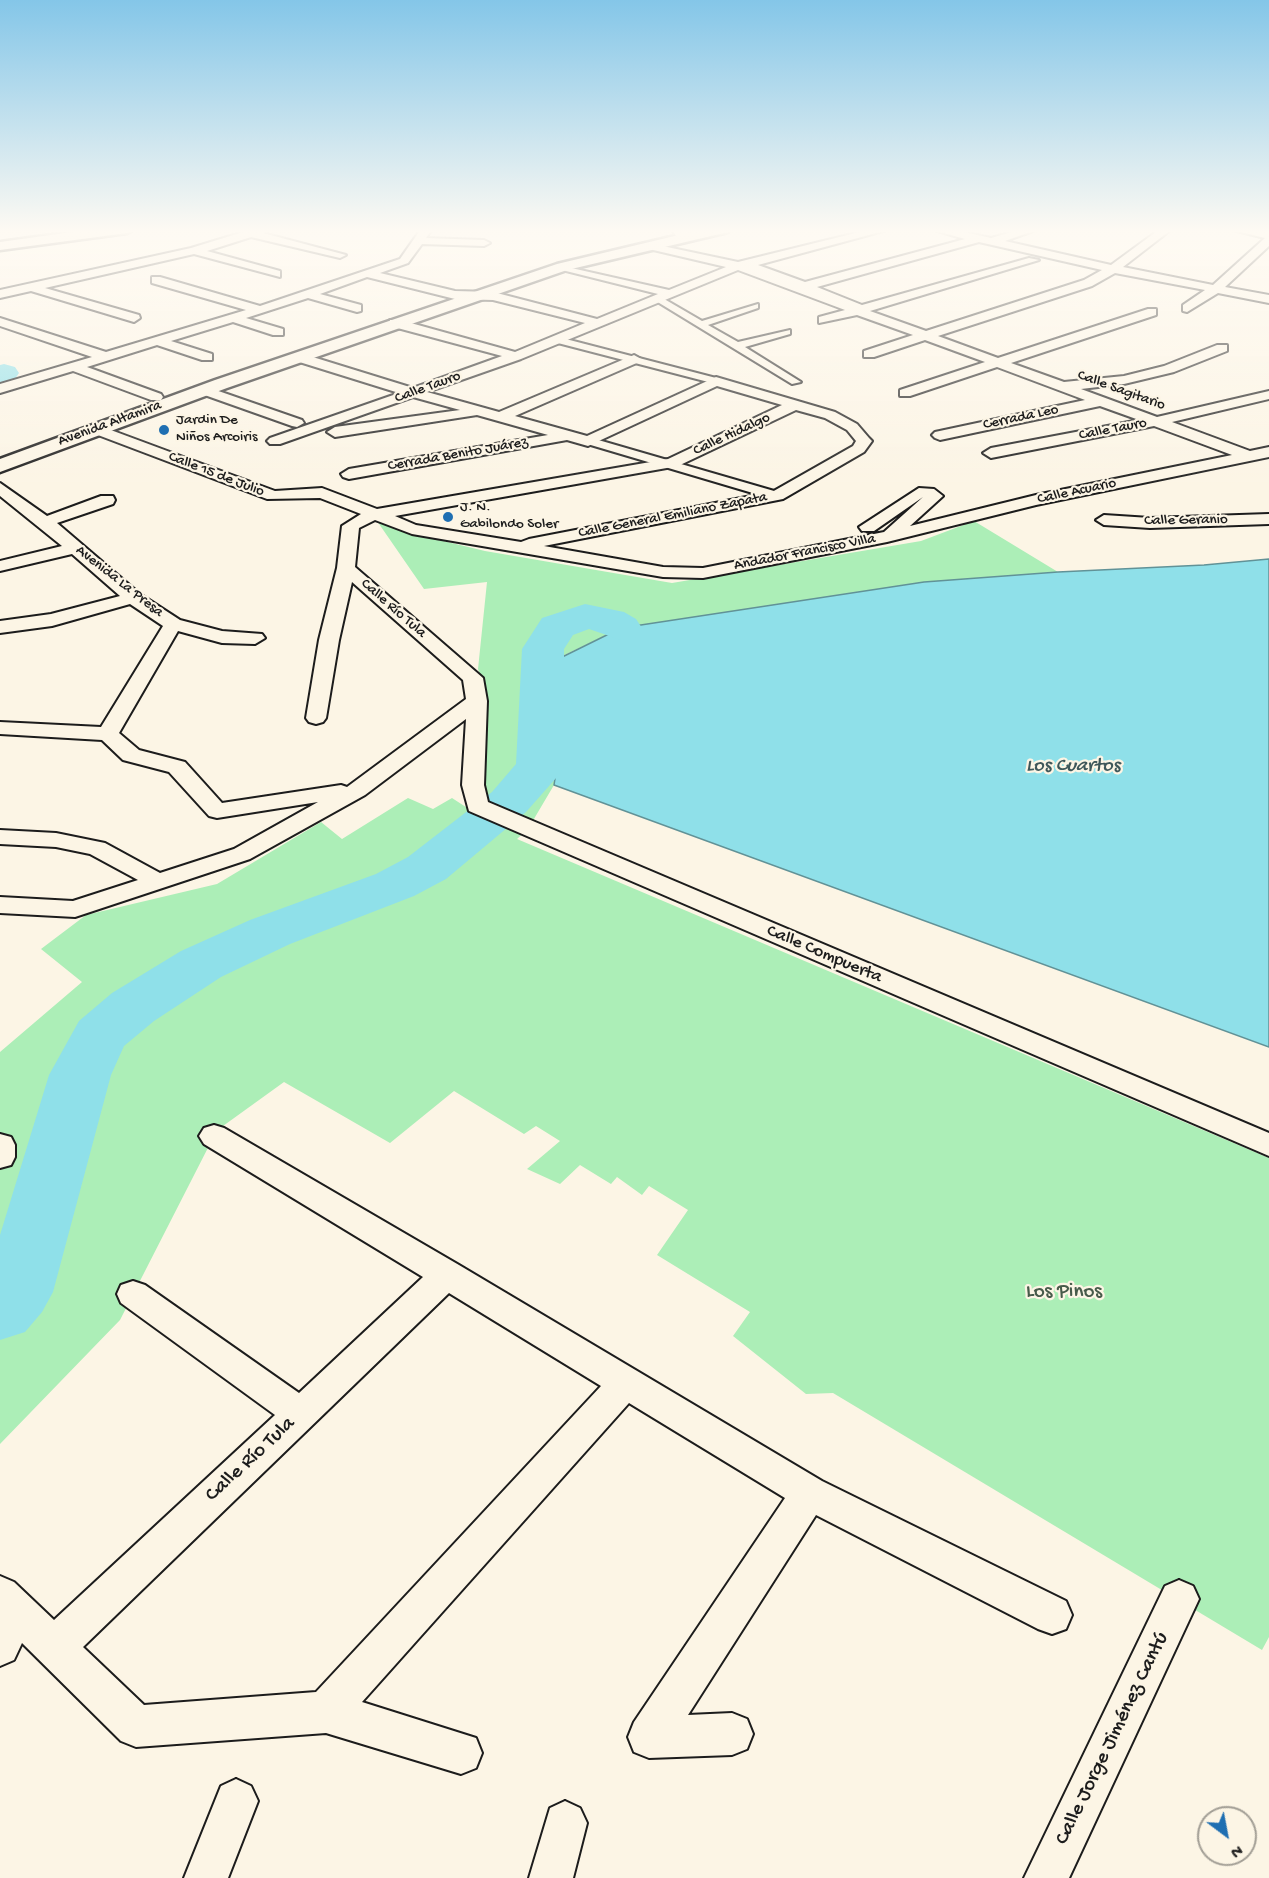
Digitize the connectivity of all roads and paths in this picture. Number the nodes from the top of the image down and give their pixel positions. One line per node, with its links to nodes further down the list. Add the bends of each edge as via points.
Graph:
1 (129, 317): 12 (street)
2 (237, 317): 13 (street)
3 (414, 317): 16 (street, Avenida Altamira)
4 (573, 317): 17 (street)
5 (614, 317): 17 (street, Calle Tauro)
6 (689, 317): 18 (street)
7 (723, 317): 18 (street)
8 (836, 317): 14 (street)
9 (878, 317): 21 (street, Calle Sagitario)
10 (987, 317): 21 (street)
11 (1138, 317): 32 (street)
12 (134, 318)
13 (232, 318): 19 (street); 23 (street)
14 (824, 320)
15 (0, 322): 27 (street)
16 (395, 323): 28 (street); 30 (street, Avenida Altamira)
17 (598, 323): 22 (street, Calle Tauro)
18 (701, 324): 24 (street)
19 (278, 332)
20 (786, 332): 24 (street)
21 (929, 336): 26 (street); 32 (street, Calle Sagitario)
22 (558, 340): 28 (street, Calle Tauro); 31 (street)
23 (157, 341): 27 (street); 29 (street)
24 (736, 346): 35 (street)
25 (1222, 348): 36 (street, via 1169,369 1124,380)
26 (869, 354)
27 (104, 356): 33 (street)
28 (516, 356): 39 (street, Calle Tauro)
29 (207, 357)
30 (298, 357): 37 (street, Avenida Altamira); 39 (street)
31 (634, 360): 34 (street); 46 (street)
32 (1001, 363): 36 (street, Calle Sagitario); 40 (street)
33 (71, 366): 38 (street); 42 (street)
34 (716, 381): 44 (street); 52 (street)
35 (796, 382)
36 (1060, 386): 43 (street, Calle Sagitario)
37 (213, 387): 42 (street, Avenida Altamira); 48 (street); 49 (street, Avenida Altamira)
38 (0, 389)
39 (415, 393): 45 (street); 45 (street, Calle Tauro, via 275,441)
40 (905, 393)
41 (1269, 395): 47 (street, Calle Tauro)
42 (156, 397): 55 (street, Avenida Altamira, via 104,410)
43 (1102, 401): 47 (street, Calle Sagitario); 50 (street, Cerrada Leo)
44 (796, 404): 57 (street, Calle Hidalgo); 62 (street, Calle General Emiliano Zapata, via 830,415 852,427 864,441 859,449)
45 (484, 411): 46 (street)
46 (500, 417): 51 (street)
47 (1157, 421): 54 (street, Calle Tauro); 56 (street, Calle Sagitario)
48 (297, 423)
49 (95, 429): 59 (street, Avenida Altamira); 64 (street, Calle 15 de Julio, via 273,496 322,493)
50 (940, 435)
51 (567, 436): 52 (street); 60 (street, Cerrada Benito Juárez)
52 (588, 441): 57 (street)
53 (1269, 452): 56 (street, Calle Acuario)
54 (991, 453)
55 (0, 454)
56 (1248, 456): 58 (street, Calle Sagitario); 69 (street, Calle Acuario, via 1036,500)
57 (667, 464): 62 (street); 64 (street, Calle Hidalgo)
58 (1269, 464)
59 (0, 466)
60 (349, 474)
61 (0, 488): 67 (street, Avenida La Presa)
62 (777, 496): 70 (street, Calle General Emiliano Zapata)
63 (107, 500): 67 (street)
64 (373, 515): 70 (street, Calle 15 de Julio, via 412,529); 74 (street, Calle Río Tula, via 351,526)
65 (1269, 519): 66 (street, Calle Geranio, via 1150,524)
66 (1104, 520)
67 (45, 522): 71 (street, Avenida La Presa)
68 (868, 527): 69 (street, via 919,493 935,496)
69 (887, 537): 70 (street, Andador Francisco Villa, via 703,573 663,572); 72 (street, Andador Francisco Villa, via 801,539 687,563)
70 (511, 547)
71 (75, 548): 73 (street); 75 (street, Avenida La Presa)
72 (640, 557)
73 (0, 566)
74 (346, 568): 79 (street, Calle Río Tula, via 473,678); 80 (street)
75 (133, 598): 76 (street, Avenida La Presa); 77 (street, via 52,620)
76 (173, 624): 78 (street, Avenida La Presa, via 222,637); 82 (street)
77 (0, 627)
78 (255, 638)
79 (477, 701): 83 (street); 89 (street, Calle Compuerta, via 473,785 477,806)
80 (316, 718)
81 (0, 728): 82 (street)
82 (108, 734): 83 (street, via 131,755 177,767 217,811)
83 (357, 790): 85 (street, via 242,854)
84 (0, 837): 85 (street, via 56,840 97,848)
85 (157, 882): 86 (street, via 75,909)
86 (0, 905)
87 (214, 1136): 91 (street)
88 (0, 1145): 90 (street)
89 (1269, 1145)
90 (0, 1157)
91 (448, 1274): 93 (street); 94 (street, Calle Río Tula)
92 (133, 1294): 94 (street)
93 (626, 1383): 95 (street); 100 (street)
94 (300, 1413): 99 (street, Calle Río Tula)
95 (809, 1493): 97 (street); 101 (street, via 649,1737)
96 (1179, 1599): 107 (street, Calle Jorge Jiménez Cantú)
97 (1052, 1615)
98 (6, 1618): 99 (street)
99 (55, 1646): 100 (street, via 136,1726)
100 (326, 1712): 102 (street)
101 (732, 1734)
102 (461, 1753)
103 (236, 1801): 105 (street)
104 (565, 1823): 106 (street)
105 (206, 1878)
106 (551, 1878)
107 (1046, 1878)

